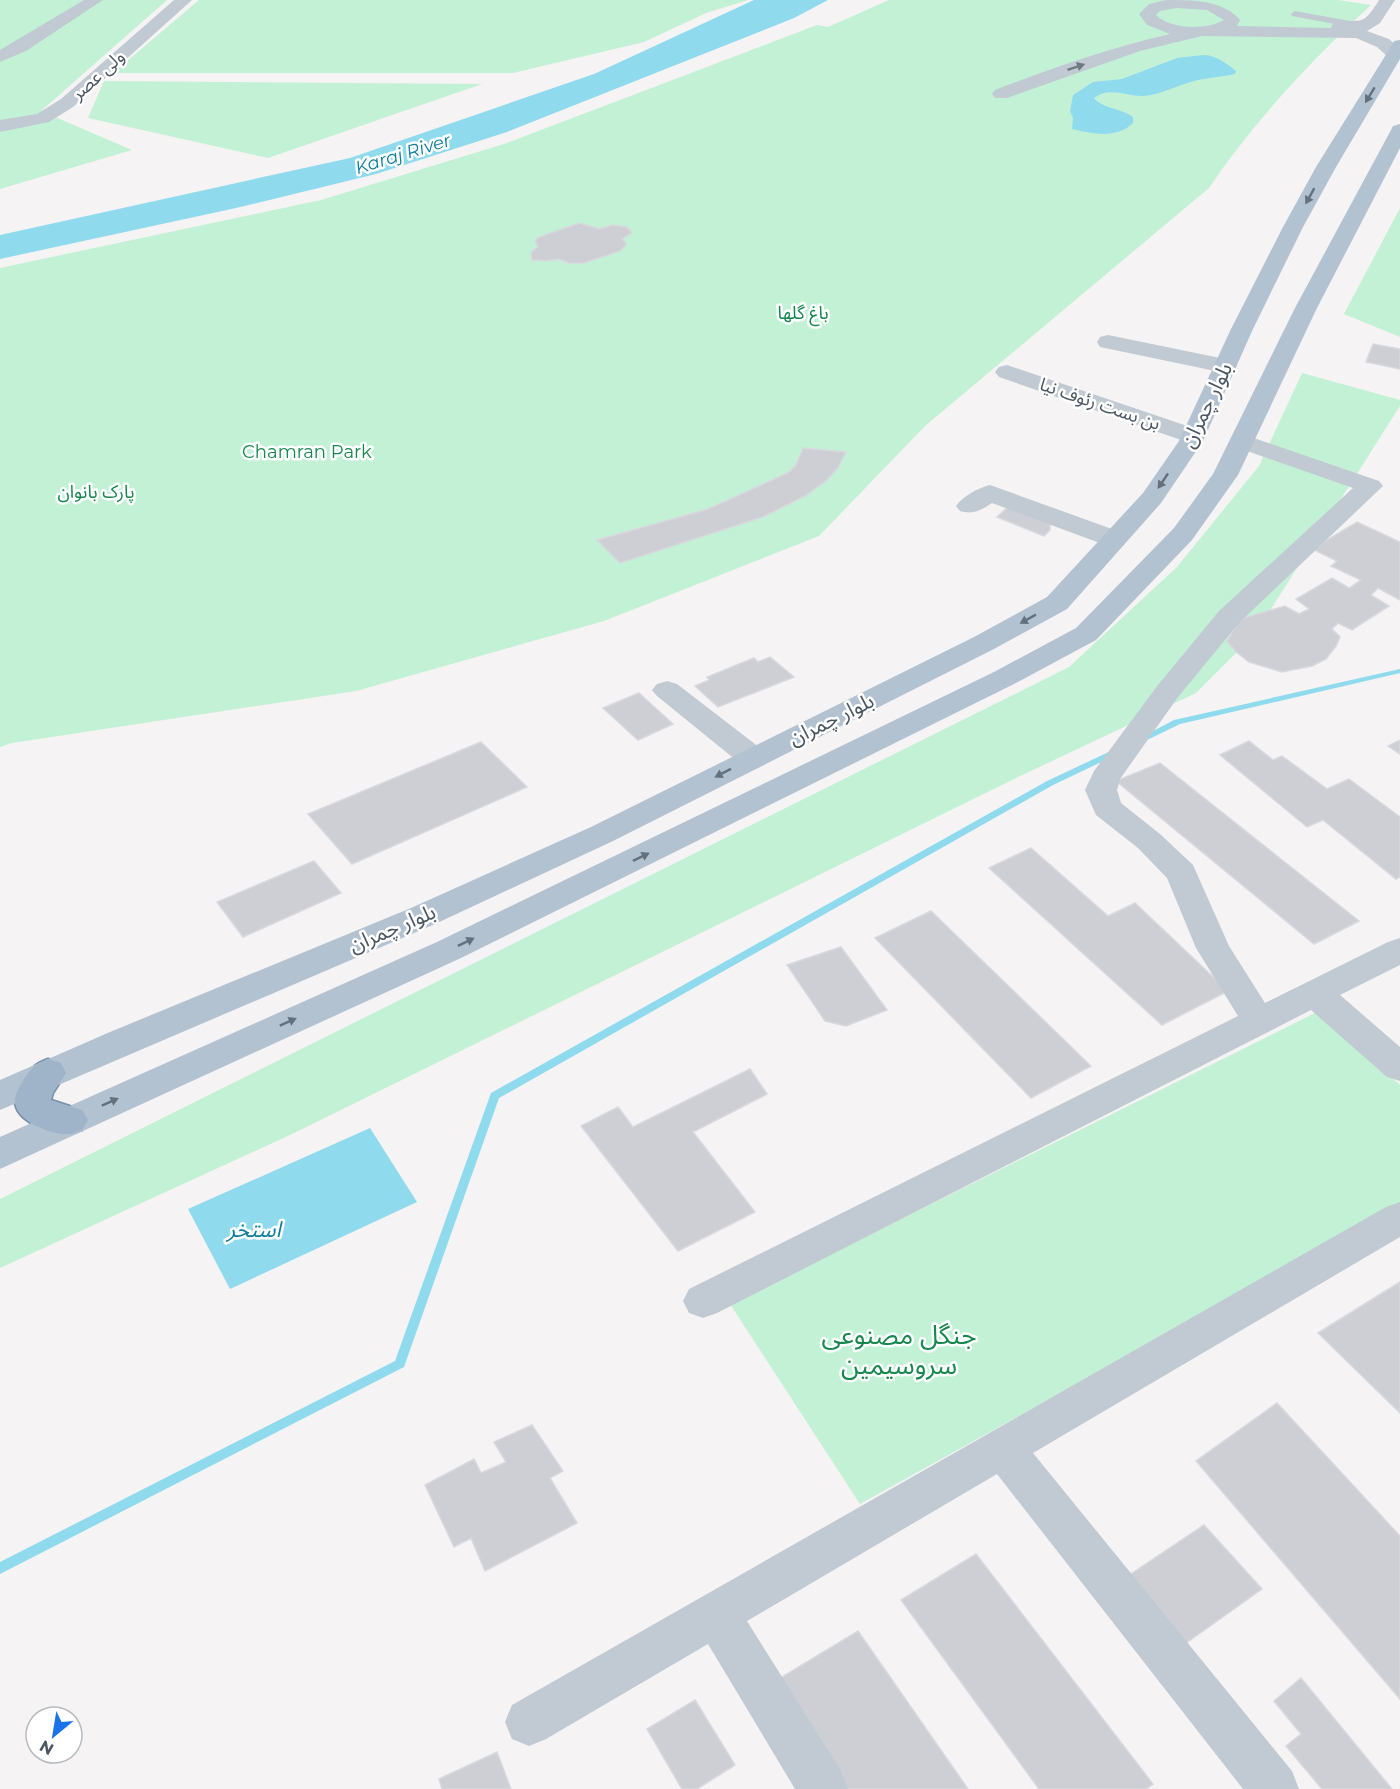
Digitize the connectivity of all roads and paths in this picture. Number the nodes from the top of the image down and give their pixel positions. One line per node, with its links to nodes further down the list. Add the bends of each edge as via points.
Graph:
1 (95, 0): 10 (street)
2 (184, 0): 16 (street, ولی عصر, via 67,103)
3 (1387, 0): 6 (street, via 1375,21)
4 (1295, 14): 6 (lane)
5 (1230, 15): 6 (street); 7 (street, via 1230,24); 7 (street, via 1203,5 1176,3 1149,10 1144,21)
6 (1358, 29): 7 (street); 11 (street)
7 (1202, 31): 14 (street, one-way to 7, via 1136,47)
8 (1118, 35): 13 (street)
9 (0, 45): 10 (street)
10 (20, 47): 12 (street)
11 (1397, 50): 20 (main road, بلوار چمران, one-way to 20, via 1310,197)
12 (0, 57)
13 (984, 87)
14 (1001, 94)
15 (0, 108): 16 (street)
16 (43, 118): 17 (street, ولی عصر)
17 (0, 126)
18 (1400, 130): 23 (main road, بلوار چمران)
19 (1108, 342): 20 (street)
20 (1225, 366): 22 (main road, بلوار چمران)
21 (1007, 372): 22 (street, بن بست رئوف نیا)
22 (1193, 436): 25 (main road, بلوار چمران, one-way to 25, via 1152,498)
23 (1242, 441): 30 (street, via 1370,486 1229,617 1168,691 1105,778 1101,790 1107,808 1149,841 1180,873 1213,948); 34 (main road, بلوار چمران, one-way to 23, via 459,945 973,694 1086,634 1183,534 1225,475)
24 (969, 506): 25 (street, via 990,493)
25 (1114, 539): 27 (main road, بلوار چمران, one-way to 27, via 1057,603)
26 (667, 690): 27 (street)
27 (753, 758): 32 (main road, بلوار چمران, one-way to 32, via 603,834 423,916)
28 (1400, 950): 29 (street)
29 (1314, 993): 30 (street); 31 (street)
30 (1258, 1020): 37 (street)
31 (1400, 1067)
32 (48, 1074): 33 (main road, بلوار چمران); 34 (highway, via 36,1087 33,1105 49,1117)
33 (0, 1096)
34 (69, 1120): 35 (main road, بلوار چمران)
35 (0, 1154)
36 (1400, 1218): 38 (street)
37 (704, 1301)
38 (1003, 1448): 39 (street); 42 (street)
39 (715, 1613): 40 (street); 41 (street)
40 (529, 1722)
41 (823, 1789)
42 (1274, 1789)

